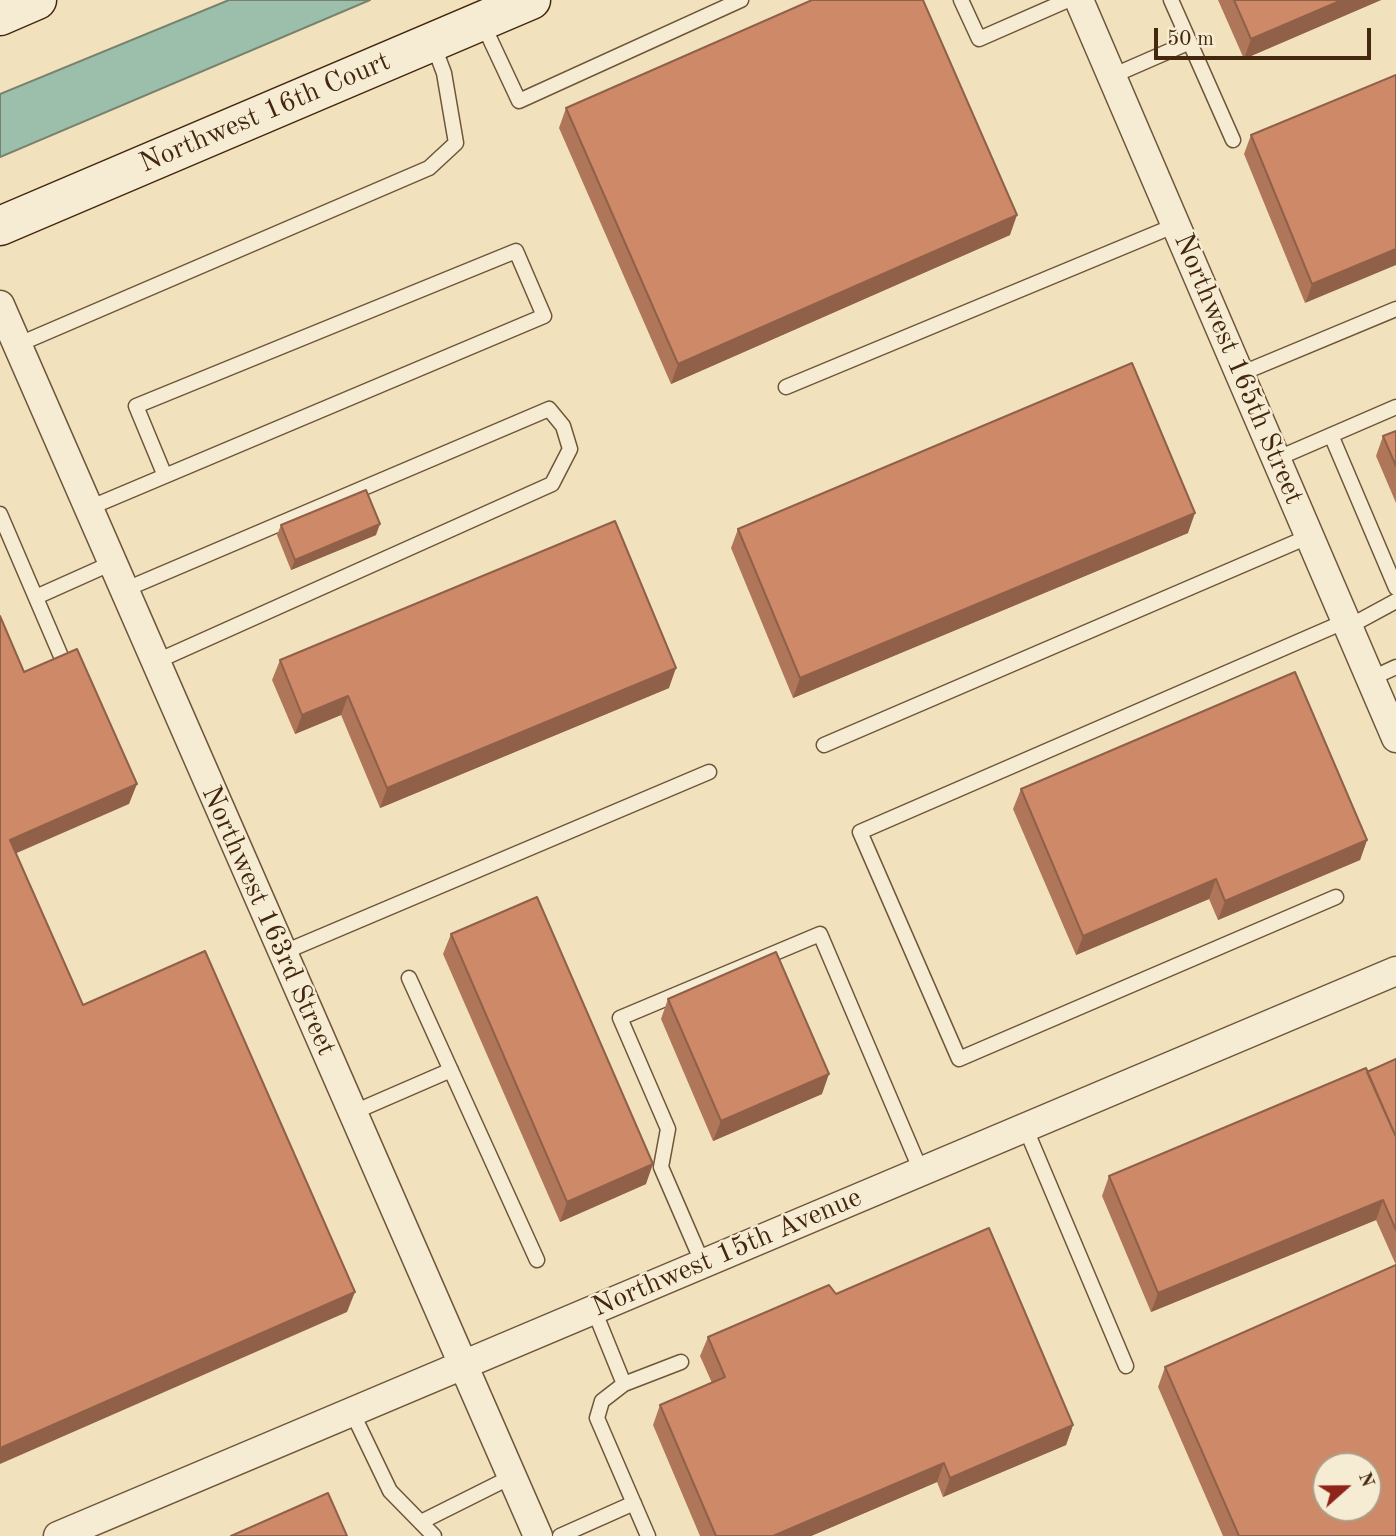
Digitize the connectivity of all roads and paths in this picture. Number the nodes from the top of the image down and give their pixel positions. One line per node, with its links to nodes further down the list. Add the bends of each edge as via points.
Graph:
1 (37, 0): 8 (street)
2 (530, 0): 9 (street, Northwest 16th Court)
3 (741, 0): 9 (lane, via 519,101)
4 (961, 0): 5 (lane, via 979,39)
5 (1068, 0)
6 (1079, 0): 12 (street, Northwest 165th Street)
7 (1171, 0): 10 (lane)
8 (0, 16)
9 (482, 21): 11 (street, Northwest 16th Court)
10 (1190, 42): 12 (lane); 13 (lane)
11 (438, 57): 15 (street, Northwest 16th Court); 18 (lane, via 456,143 429,168)
12 (1112, 76): 14 (street, Northwest 165th Street)
13 (1233, 139)
14 (1176, 225): 19 (street, Northwest 165th Street); 20 (lane)
15 (0, 226)
16 (0, 305): 18 (street, Northwest 163rd Street)
17 (1396, 309): 19 (lane)
18 (17, 345): 25 (street, Northwest 163rd Street)
19 (1240, 374): 23 (street, Northwest 165th Street)
20 (786, 387)
21 (1396, 407): 22 (lane)
22 (1331, 435): 23 (lane); 29 (lane)
23 (1276, 459): 27 (street, Northwest 165th Street)
24 (165, 476): 24 (lane, via 544,316 516,251 136,406); 25 (lane)
25 (89, 508): 28 (street, Northwest 163rd Street)
26 (0, 514): 31 (lane)
27 (1310, 536): 33 (street, Northwest 165th Street); 39 (lane)
28 (112, 563): 30 (street, Northwest 163rd Street); 31 (lane)
29 (1396, 588)
30 (124, 590): 35 (street, Northwest 163rd Street); 35 (lane, via 549,409 563,426 570,449 552,484)
31 (36, 597): 34 (lane)
32 (1396, 601): 33 (lane)
33 (1347, 624): 37 (street, Northwest 165th Street); 41 (lane, via 860,832 959,1059)
34 (62, 660)
35 (155, 662): 42 (street, Northwest 163rd Street)
36 (1396, 667): 37 (lane)
37 (1370, 679): 38 (street, Northwest 165th Street)
38 (1395, 734)
39 (824, 746)
40 (709, 772): 42 (lane)
41 (1336, 897)
42 (282, 953): 46 (street, Northwest 163rd Street)
43 (1396, 971): 47 (street, Northwest 15th Avenue)
44 (409, 978): 45 (lane)
45 (451, 1070): 46 (lane); 49 (lane)
46 (352, 1113): 53 (street, Northwest 163rd Street)
47 (1025, 1128): 48 (street, Northwest 15th Avenue); 54 (lane)
48 (921, 1171): 50 (street, Northwest 15th Avenue); 50 (lane, via 820,934 620,1018 668,1129 661,1167)
49 (537, 1260)
50 (703, 1264): 51 (street, Northwest 15th Avenue)
51 (594, 1310): 53 (street, Northwest 15th Avenue); 55 (lane)
52 (681, 1362): 55 (lane)
53 (462, 1366): 56 (street, Northwest 15th Avenue); 57 (street, Northwest 163rd Street)
54 (1126, 1366)
55 (624, 1384): 58 (lane, via 602,1401 597,1418)
56 (352, 1412): 59 (lane, via 390,1491); 60 (street, Northwest 15th Avenue)
57 (511, 1477): 59 (lane); 63 (street, Northwest 163rd Street)
58 (634, 1503): 64 (lane); 65 (lane)
59 (421, 1522): 62 (lane)
60 (90, 1530): 61 (street, Northwest 15th Avenue)
61 (58, 1536)
62 (434, 1536)
63 (538, 1536)
64 (560, 1536)
65 (648, 1536)

